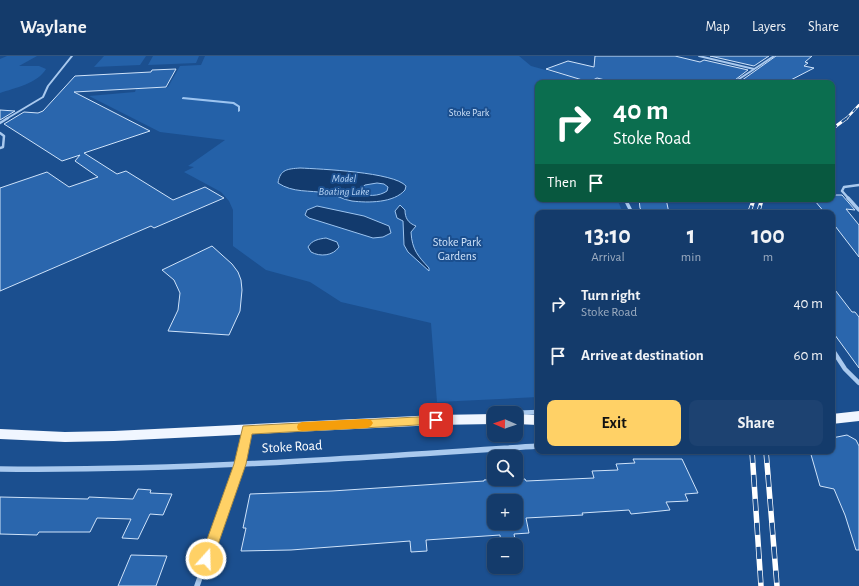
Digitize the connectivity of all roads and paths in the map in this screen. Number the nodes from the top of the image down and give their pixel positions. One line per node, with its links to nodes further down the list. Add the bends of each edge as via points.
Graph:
1 (72, 56): 6 (street, via 48,86 43,98)
2 (699, 56): 4 (street)
3 (774, 56): 4 (street)
4 (754, 69): 5 (street)
5 (738, 80)
6 (0, 123)
7 (0, 133): 8 (street, via 4,136 3,147)
8 (0, 148)
9 (859, 185): 10 (street, via 844,188 842,191)
10 (859, 210)
11 (835, 353): 12 (street)
12 (859, 383)
13 (535, 412): 14 (street)
14 (523, 413)
15 (859, 416): 20 (main road)
16 (487, 417): 17 (street)
17 (475, 419): 18 (main road, Stoke Road); 22 (main road, Stoke Road)
18 (487, 419)
19 (523, 419): 21 (main road)
20 (835, 419)
21 (535, 420)
22 (247, 429): 23 (main road, Stoke Road, via 65,437); 25 (street)
23 (0, 434)
24 (535, 446): 25 (street, Stoke Road)
25 (240, 464): 26 (street, Stoke Road, via 61,471); 27 (street)
26 (0, 469)
27 (197, 586)

